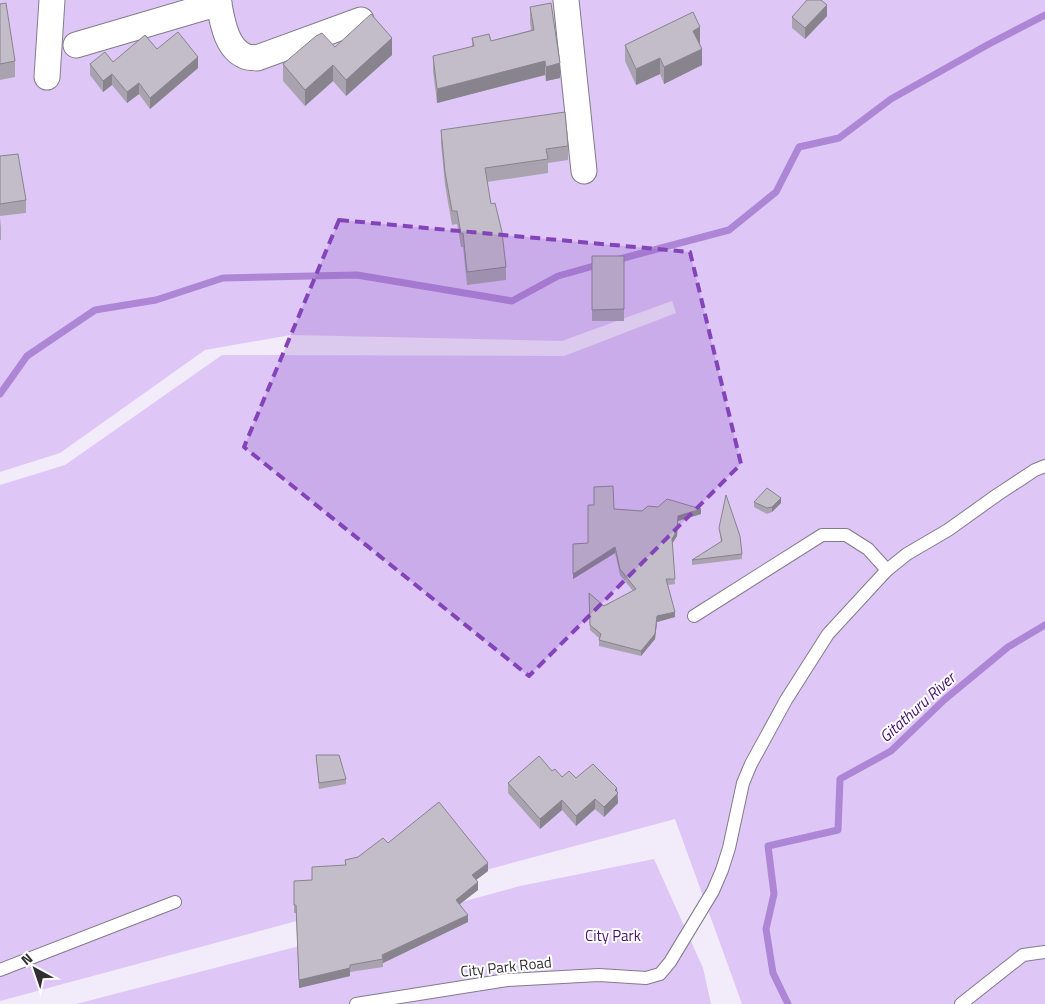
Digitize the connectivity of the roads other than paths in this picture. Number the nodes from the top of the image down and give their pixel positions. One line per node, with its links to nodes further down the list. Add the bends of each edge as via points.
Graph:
1 (52, 0): 6 (street)
2 (566, 0): 7 (street)
3 (218, 1): 4 (street, via 228,38 236,51 245,57 256,58); 5 (street)
4 (361, 20)
5 (76, 45)
6 (47, 76)
7 (584, 171)
8 (1045, 466): 9 (lane)
9 (887, 570): 10 (lane, via 868,548 846,535 822,535); 14 (lane, City Park Road, via 828,634 786,700 743,783 729,848 713,891 660,974 646,978 599,975 507,980)
10 (694, 616)
11 (175, 902): 13 (lane)
12 (1045, 952): 15 (lane, via 1023,955)
13 (0, 970)
14 (356, 1004)
15 (961, 1004)

